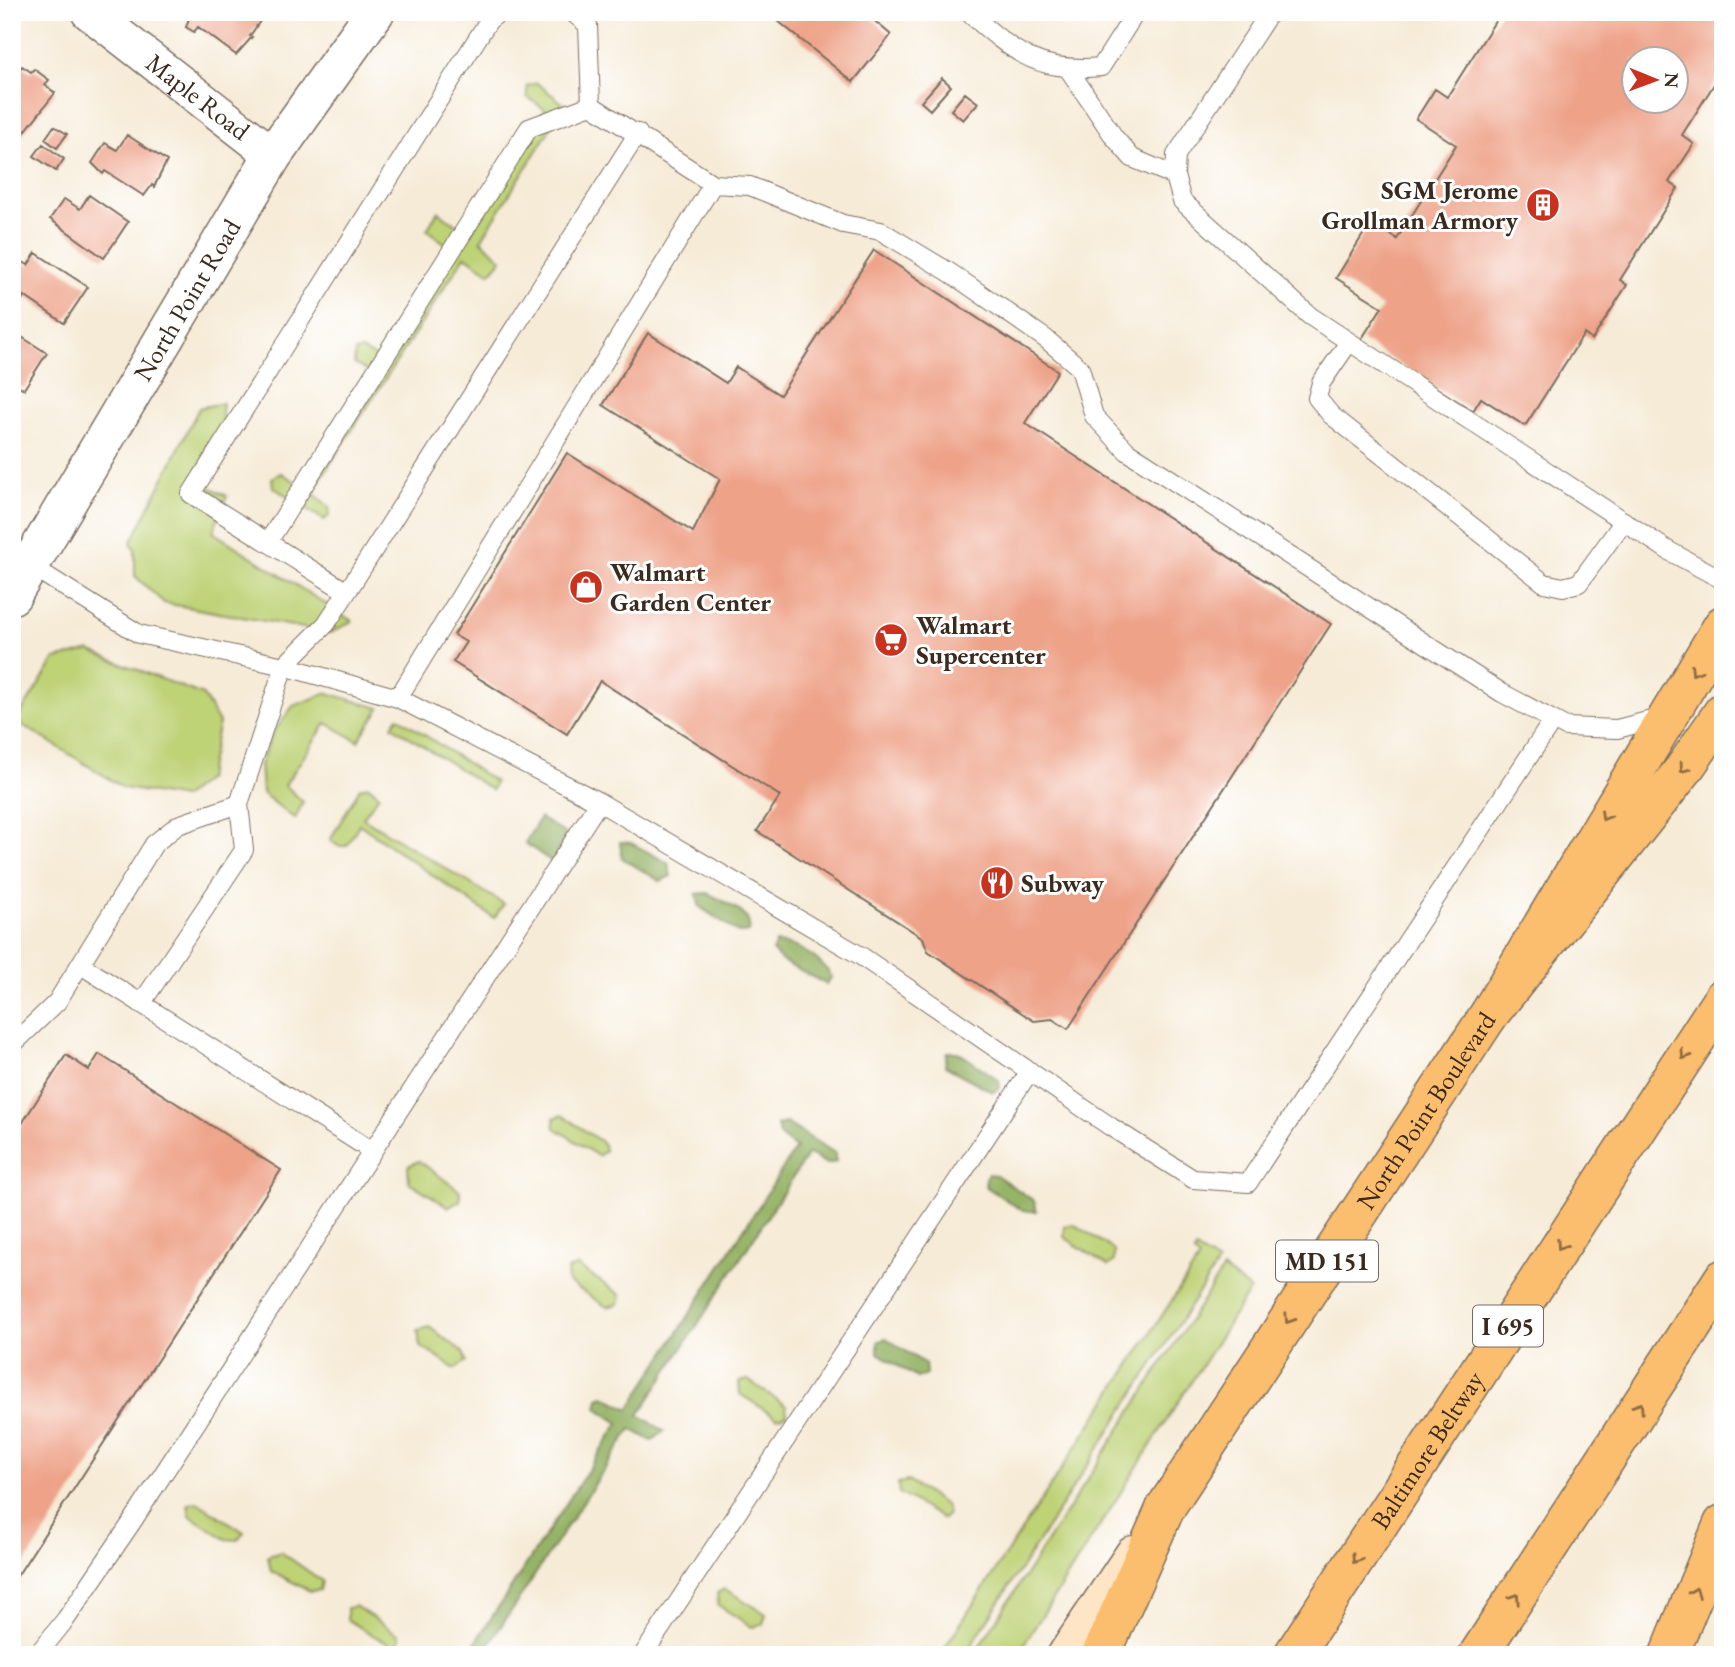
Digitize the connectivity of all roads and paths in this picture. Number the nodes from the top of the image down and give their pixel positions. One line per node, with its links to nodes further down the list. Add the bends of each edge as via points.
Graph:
1 (89, 12): 11 (street, Maple Road)
2 (375, 12): 11 (street, North Point Road)
3 (500, 12): 16 (lane, via 489,19 191,494)
4 (572, 12): 9 (lane, via 588,25)
5 (968, 12): 8 (lane, via 1005,44)
6 (1136, 12): 8 (lane, via 1101,67)
7 (1270, 12): 12 (lane, via 1176,155)
8 (1069, 70): 12 (lane, via 1132,158)
9 (591, 105): 10 (lane); 16 (lane, via 529,128)
10 (638, 134): 13 (lane); 19 (lane)
11 (273, 155): 17 (street, North Point Road)
12 (1175, 176): 14 (lane, via 1182,201 1310,316)
13 (713, 184): 22 (lane); 25 (lane, via 750,186 843,224 881,231 949,272 1080,368 1094,416 1127,451 1502,693)
14 (1349, 342): 15 (lane); 15 (lane, via 1321,383 1317,398 1331,415 1544,583 1563,587 1579,583)
15 (1624, 521): 18 (lane)
16 (268, 542): 19 (lane)
17 (18, 570): 21 (lane, via 139,634)
18 (1723, 580)
19 (347, 592): 21 (lane, via 326,624)
20 (1723, 625): 24 (main road, North Point Boulevard / MD 151, one-way to 24)
21 (284, 666): 22 (lane); 27 (lane)
22 (398, 698): 26 (lane)
23 (1723, 712): 31 (main road, one-way to 31, via 1684,769)
24 (1666, 716): 25 (lane, via 1617,730 1566,727); 31 (main road, North Point Boulevard / MD 151, one-way to 31)
25 (1553, 720): 33 (lane, via 1248,1183 1193,1179)
26 (599, 802): 33 (lane, via 861,956); 34 (lane)
27 (239, 804): 28 (lane, via 178,825 154,844); 30 (lane, via 244,850)
28 (80, 965): 30 (lane); 32 (lane, via 57,1002)
29 (1723, 998): 42 (main road, Baltimore Beltway / I 695, one-way to 42)
30 (141, 1004): 34 (lane)
31 (1488, 1016): 36 (main road, North Point Boulevard / MD 151, one-way to 36)
32 (12, 1045)
33 (1030, 1071): 39 (lane)
34 (372, 1152): 38 (lane, via 124,1533)
35 (1723, 1279): 43 (main road, one-way to 35)
36 (1166, 1507): 40 (main road, North Point Boulevard / MD 151); 41 (main road)
37 (1723, 1524): 44 (main road, one-way to 37)
38 (37, 1655)
39 (643, 1655)
40 (1067, 1655)
41 (1101, 1655)
42 (1293, 1655)
43 (1478, 1655)
44 (1669, 1655)

